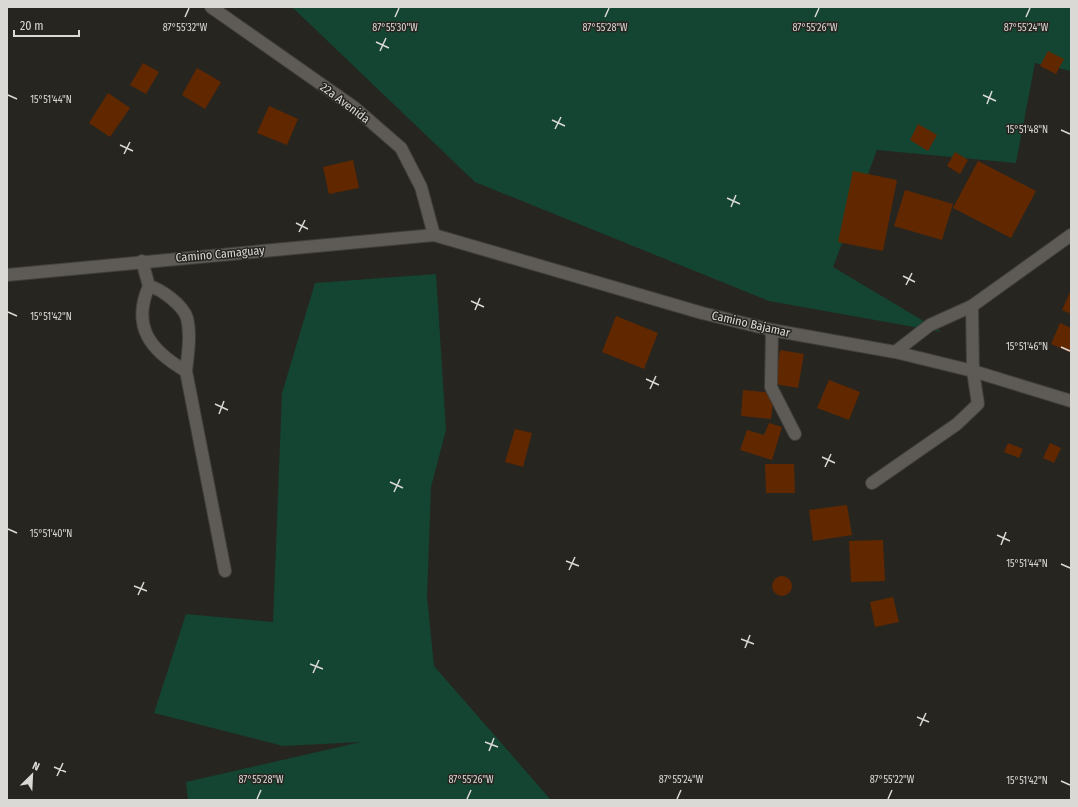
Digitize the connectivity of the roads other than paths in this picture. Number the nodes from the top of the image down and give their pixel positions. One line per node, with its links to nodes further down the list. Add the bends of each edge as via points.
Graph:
1 (210, 7): 2 (street, 22a Avenida, via 355,108 401,148 421,187)
2 (434, 235): 4 (street, Camino Camaguay); 8 (street, Camino Bajamar, via 695,311)
3 (1071, 235): 7 (street)
4 (142, 261): 5 (street, Camino Camaguay); 6 (street)
5 (7, 275)
6 (149, 286): 10 (street, via 168,295 186,316 189,348); 10 (street, via 143,301 143,328 157,350 167,360)
7 (972, 306): 9 (street, via 930,325); 11 (street)
8 (772, 330): 9 (street, Camino Bajamar); 13 (street, via 771,387)
9 (894, 352): 11 (street, Camino Bajamar)
10 (186, 371): 15 (street)
11 (973, 371): 12 (street, Camino Bajamar); 14 (street, via 978,404 957,424)
12 (1071, 401)
13 (795, 434)
14 (872, 483)
15 (225, 570)

